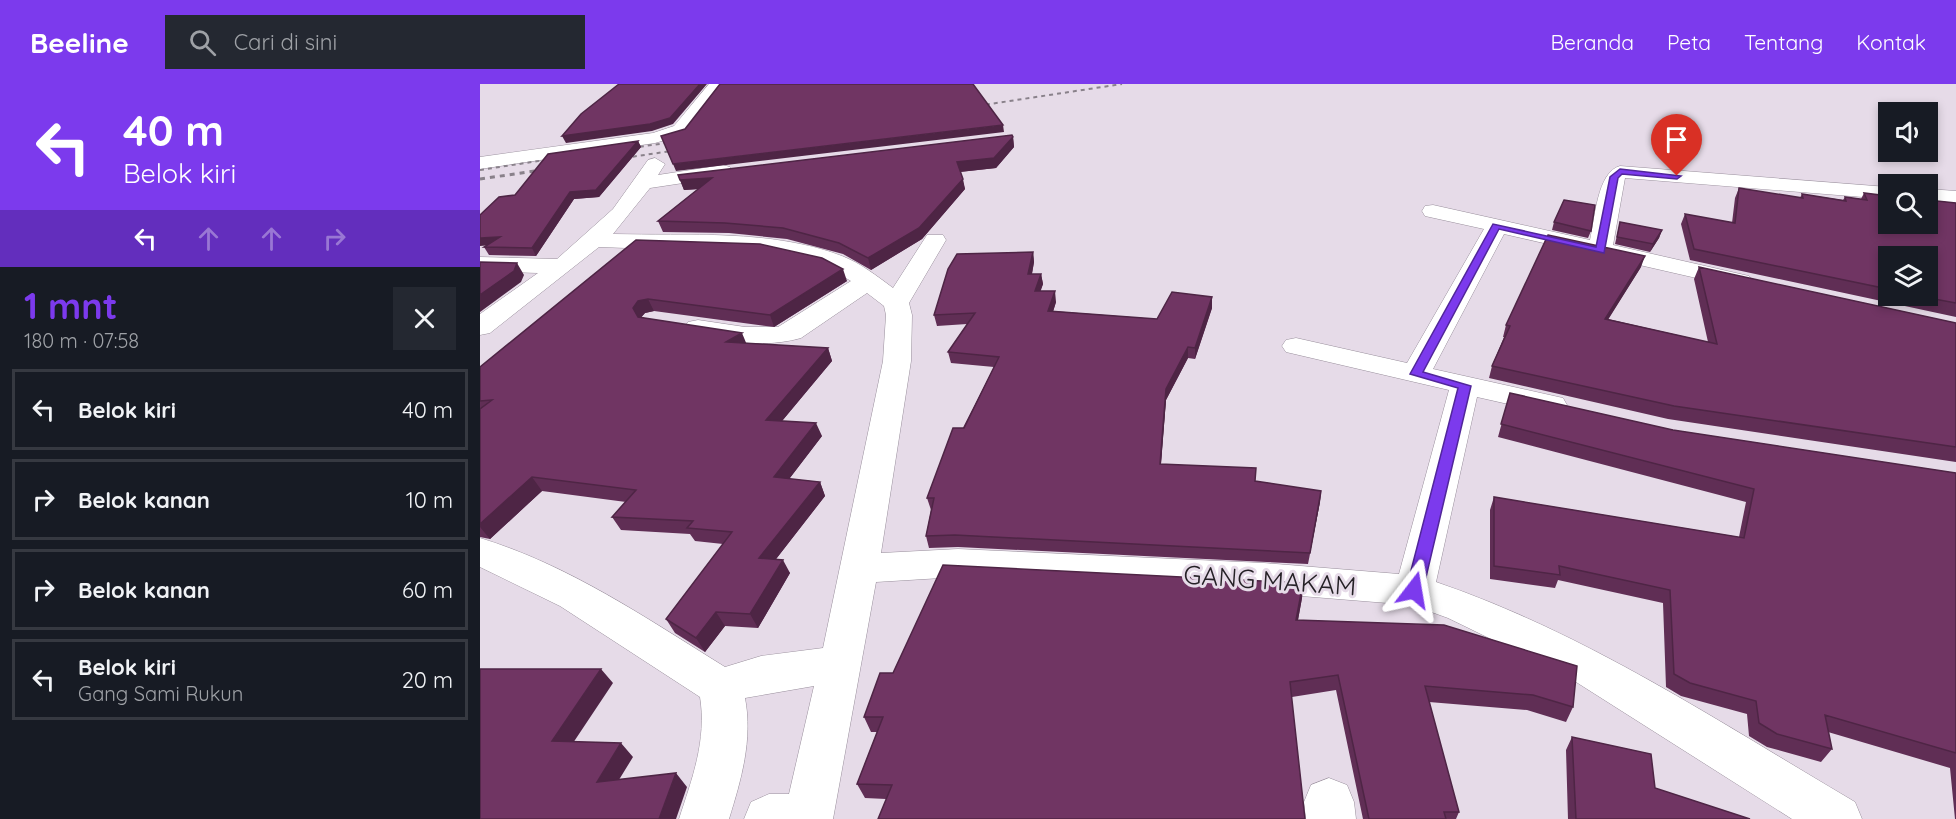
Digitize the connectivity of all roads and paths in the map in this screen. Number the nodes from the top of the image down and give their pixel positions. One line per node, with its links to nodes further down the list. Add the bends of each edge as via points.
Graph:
1 (717, 84): 3 (street, via 680,130 655,138)
2 (657, 160): 5 (street)
3 (480, 164)
4 (743, 169): 5 (street)
5 (645, 183): 12 (street)
6 (1878, 191): 13 (street, via 1620,172 1614,177)
7 (1938, 196): 8 (street)
8 (1956, 197)
9 (1432, 211): 10 (street)
10 (1497, 226): 13 (street); 21 (street)
11 (935, 240): 17 (street)
12 (584, 250): 14 (street); 16 (street, via 643,240 765,246 835,262); 19 (street)
13 (1600, 250): 15 (street)
14 (480, 264)
15 (1762, 286)
16 (855, 288): 17 (street); 18 (street, via 778,337)
17 (896, 303): 25 (street, via 897,361)
18 (675, 324)
19 (480, 327)
20 (1296, 346): 21 (street)
21 (1416, 374): 22 (street)
22 (1465, 386): 23 (street); 26 (street)
23 (1578, 411)
24 (480, 552): 28 (street, via 518,565)
25 (860, 568): 26 (street, GANG MAKAM, via 958,563 1264,578); 27 (street)
26 (1414, 590): 34 (street, GANG MAKAM, via 1462,607 1580,662)
27 (832, 666): 28 (street); 33 (street)
28 (741, 681): 30 (street, via 726,709 727,738)
29 (784, 818): 31 (street); 32 (street)
30 (704, 819)
31 (770, 819)
32 (795, 819)
33 (808, 819)
34 (1837, 819)

